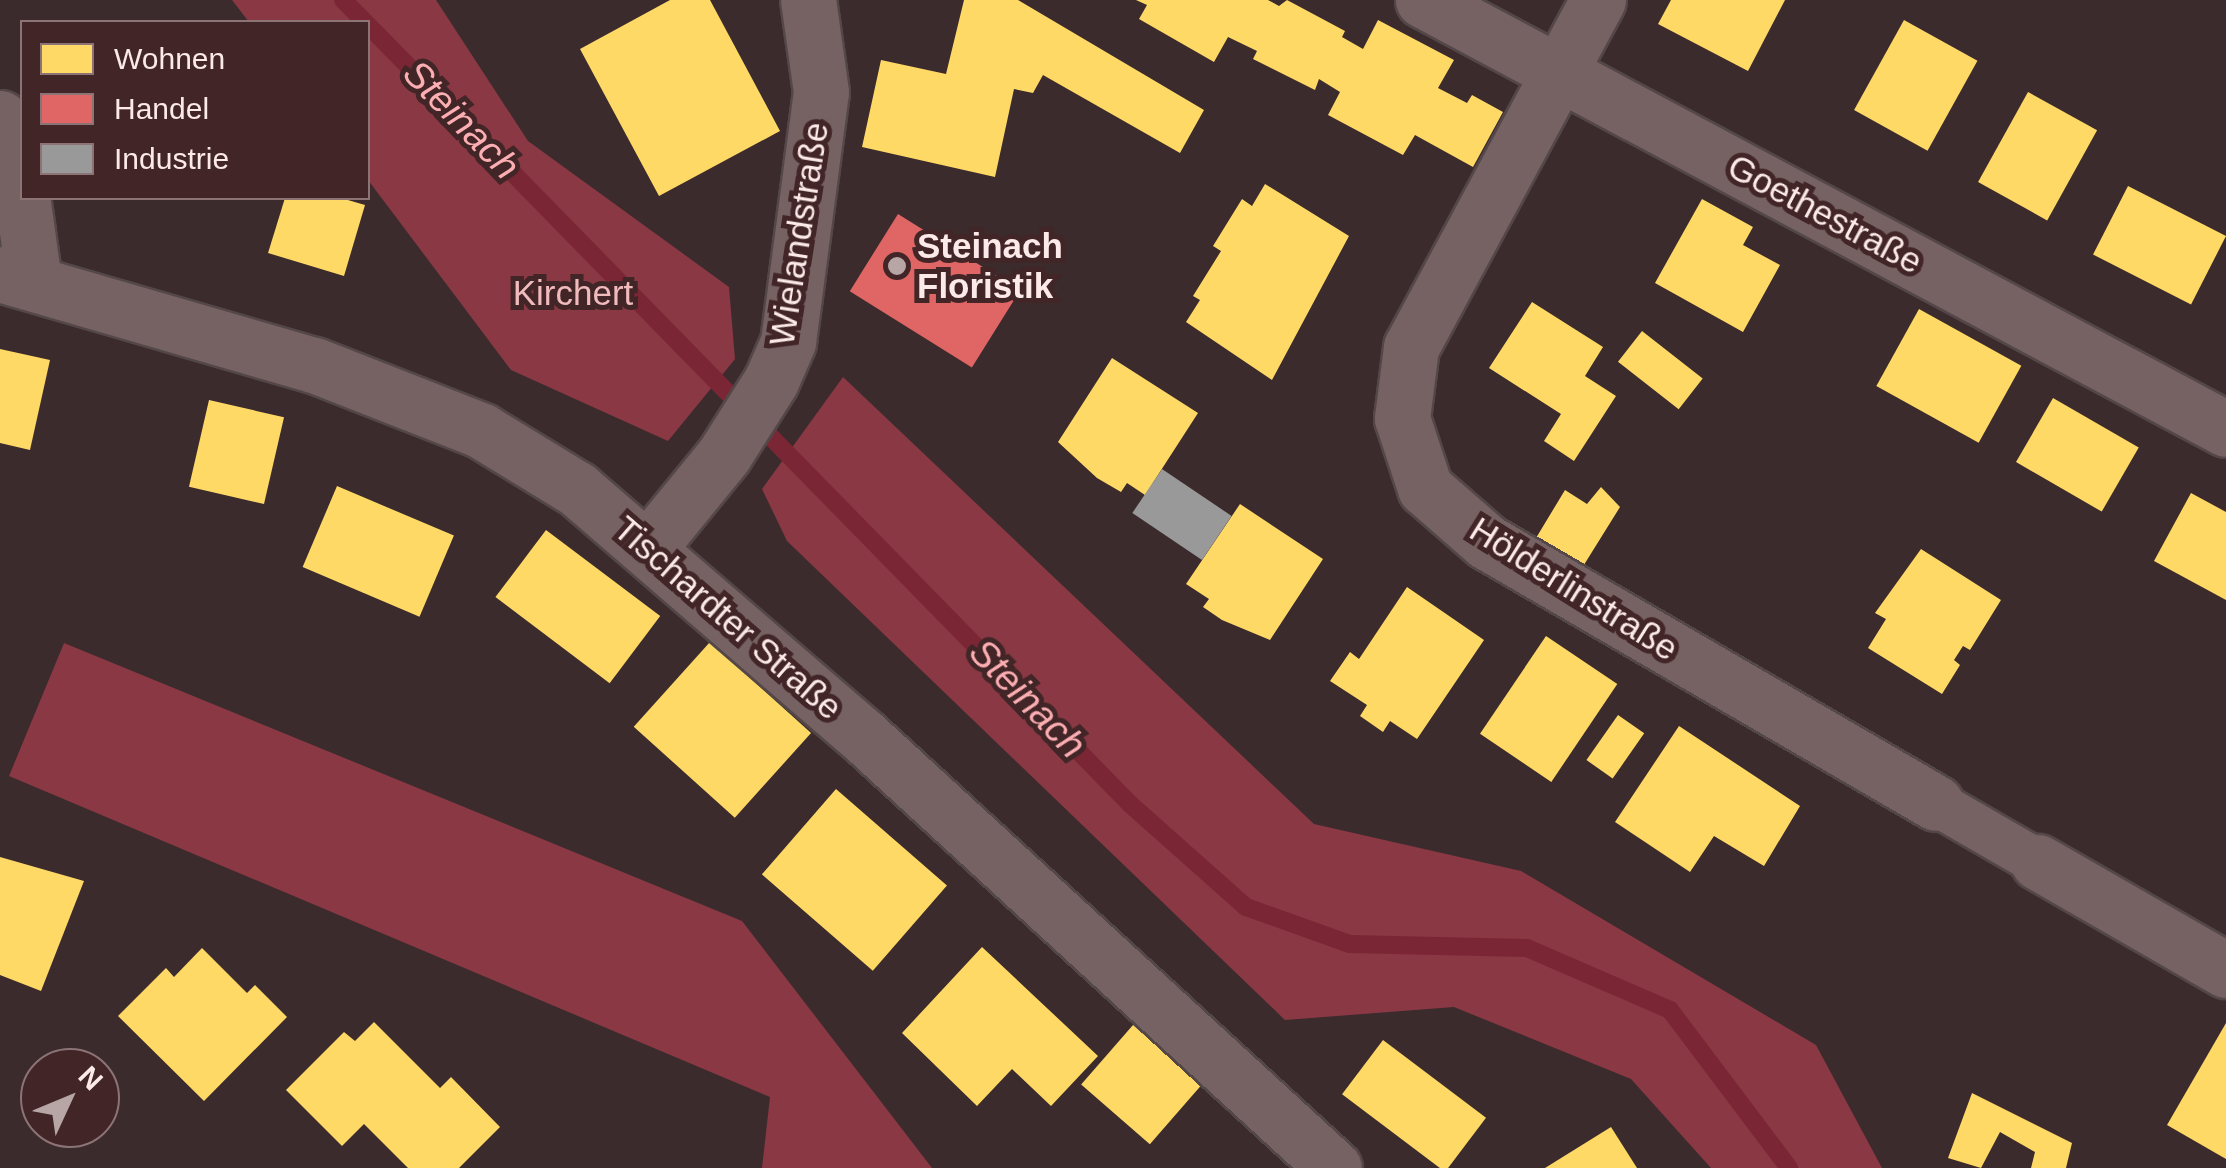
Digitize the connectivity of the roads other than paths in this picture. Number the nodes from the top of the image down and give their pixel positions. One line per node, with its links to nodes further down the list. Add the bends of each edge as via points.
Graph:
1 (808, 0): 8 (street, Wielandstraße, via 821,92 788,342 724,455)
2 (1424, 0): 4 (street, Goethestraße)
3 (1598, 0): 4 (street, Hölderlinstraße)
4 (1562, 72): 7 (street, Goethestraße); 9 (street, Hölderlinstraße, via 1411,347 1402,418 1425,488 1487,542)
5 (0, 118): 6 (street, via 20,180)
6 (17, 278): 8 (street, Tischardter Straße, via 314,365 482,431 577,490)
7 (2226, 430)
8 (649, 546): 12 (street, Tischardter Straße)
9 (1936, 802): 10 (street)
10 (2038, 862): 11 (street)
11 (2226, 970)
12 (1334, 1168)

